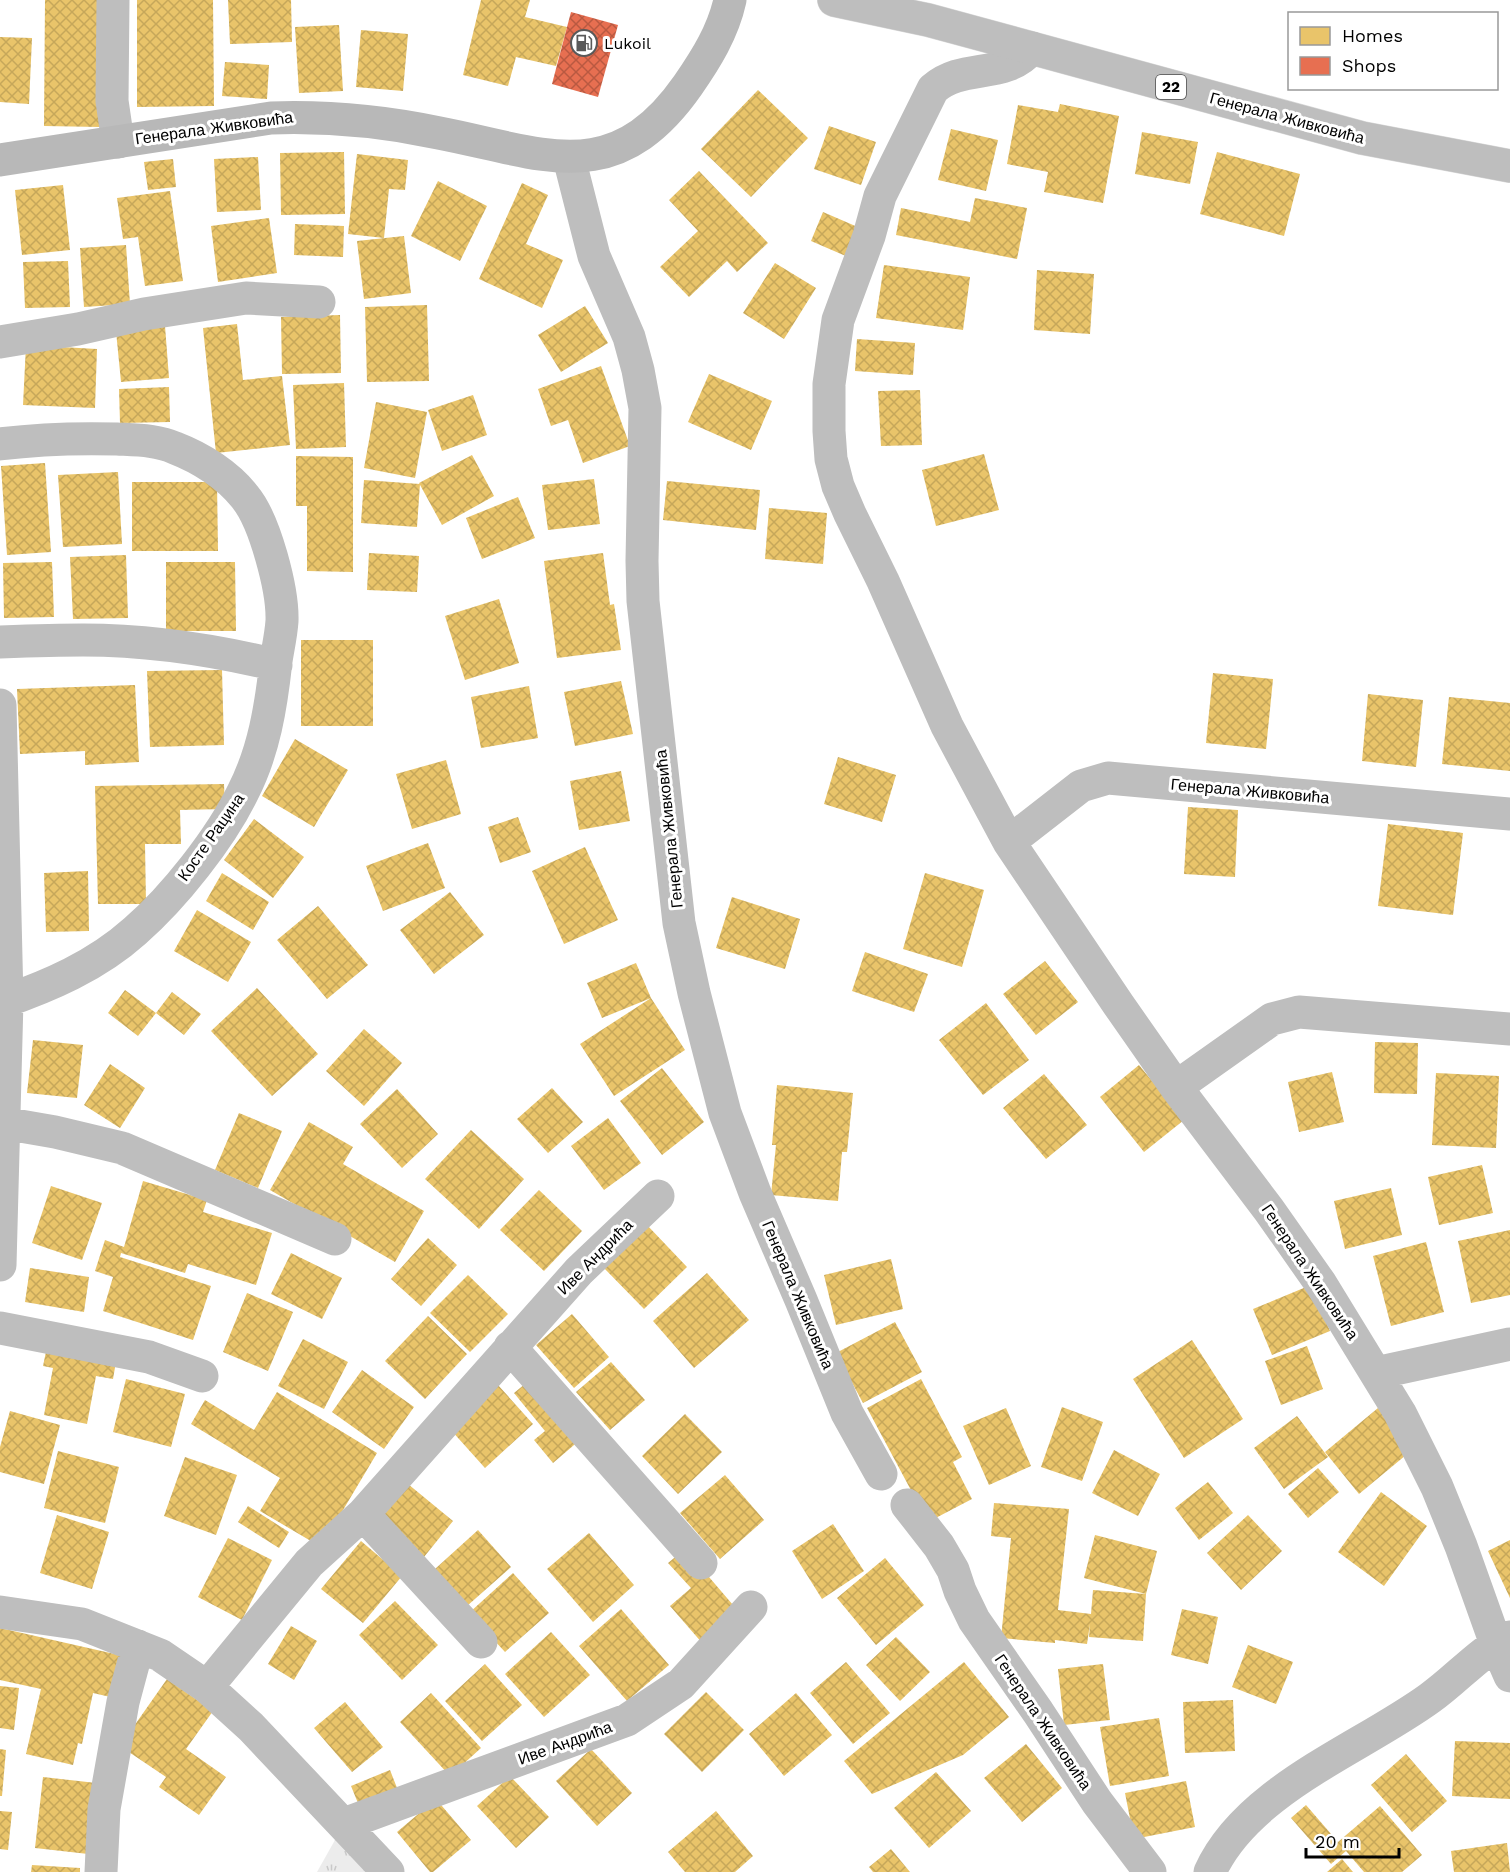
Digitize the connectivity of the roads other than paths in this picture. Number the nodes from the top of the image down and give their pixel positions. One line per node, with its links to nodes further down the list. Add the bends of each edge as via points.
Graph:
1 (113, 0): 5 (street, via 112,101)
2 (730, 0): 6 (street, Генерала Живковића, via 725,21 697,72 651,129 620,146)
3 (834, 0): 4 (street, Генерала Живковића / 22)
4 (1032, 48): 8 (street, Генерала Живковића / 22, via 1362,138); 16 (street, Генерала Живковића, via 1008,66 943,81 926,101 880,196 838,320 829,384 831,459 846,505 947,726)
5 (118, 142): 6 (street, Генерала Живковића, via 271,118 336,117); 7 (street, Генерала Живковића)
6 (569, 158): 29 (street, Генерала Живковића, via 594,256 629,337 645,408 644,601 679,924 719,1122 755,1194 847,1413)
7 (0, 160)
8 (1510, 166)
9 (320, 302): 10 (street, via 246,298)
10 (0, 342)
11 (0, 444): 13 (street, Косте Рацина, via 57,438 154,442 210,465 245,496 267,541 282,619)
12 (0, 642): 13 (street, via 128,642)
13 (276, 665): 17 (street, Косте Рацина, via 263,742 251,775 232,810 160,907 117,946 69,976)
14 (0, 705): 17 (street, via 5,881)
15 (1510, 814): 16 (street, Генерала Живковића, via 1108,778 1082,786)
16 (1009, 842): 19 (street, Генерала Живковића)
17 (3, 1001): 20 (street)
18 (1510, 1029): 19 (street, via 1299,1012 1272,1019)
19 (1176, 1087): 27 (street, Генерала Живковића, via 1321,1284)
20 (3, 1123): 22 (street, via 122,1148); 23 (street)
21 (658, 1196): 26 (street, Иве Андрића, via 579,1271)
22 (335, 1239)
23 (0, 1265)
24 (0, 1328): 28 (street, via 148,1357)
25 (1510, 1344): 27 (street)
26 (510, 1347): 31 (street, Иве Андрића); 32 (street)
27 (1376, 1373): 35 (street, Генерала Живковића, via 1437,1487)
28 (202, 1376)
29 (881, 1474)
30 (907, 1505): 43 (street, Генерала Живковића, via 953,1570 974,1620 1097,1802)
31 (363, 1514): 36 (street); 39 (street, Иве Андрића, via 309,1563)
32 (701, 1563)
33 (752, 1607): 40 (street, Иве Андрића, via 681,1684 627,1720)
34 (0, 1612): 37 (street, via 82,1624)
35 (1503, 1640): 38 (street, Генерала Живковића); 44 (street, via 1432,1697 1278,1795 1229,1838)
36 (481, 1642)
37 (138, 1646): 39 (street, via 160,1655); 41 (street, via 123,1702 104,1809)
38 (1510, 1676)
39 (207, 1687): 40 (street)
40 (344, 1824): 42 (street)
41 (101, 1872)
42 (388, 1872)
43 (1150, 1872)
44 (1210, 1872)

